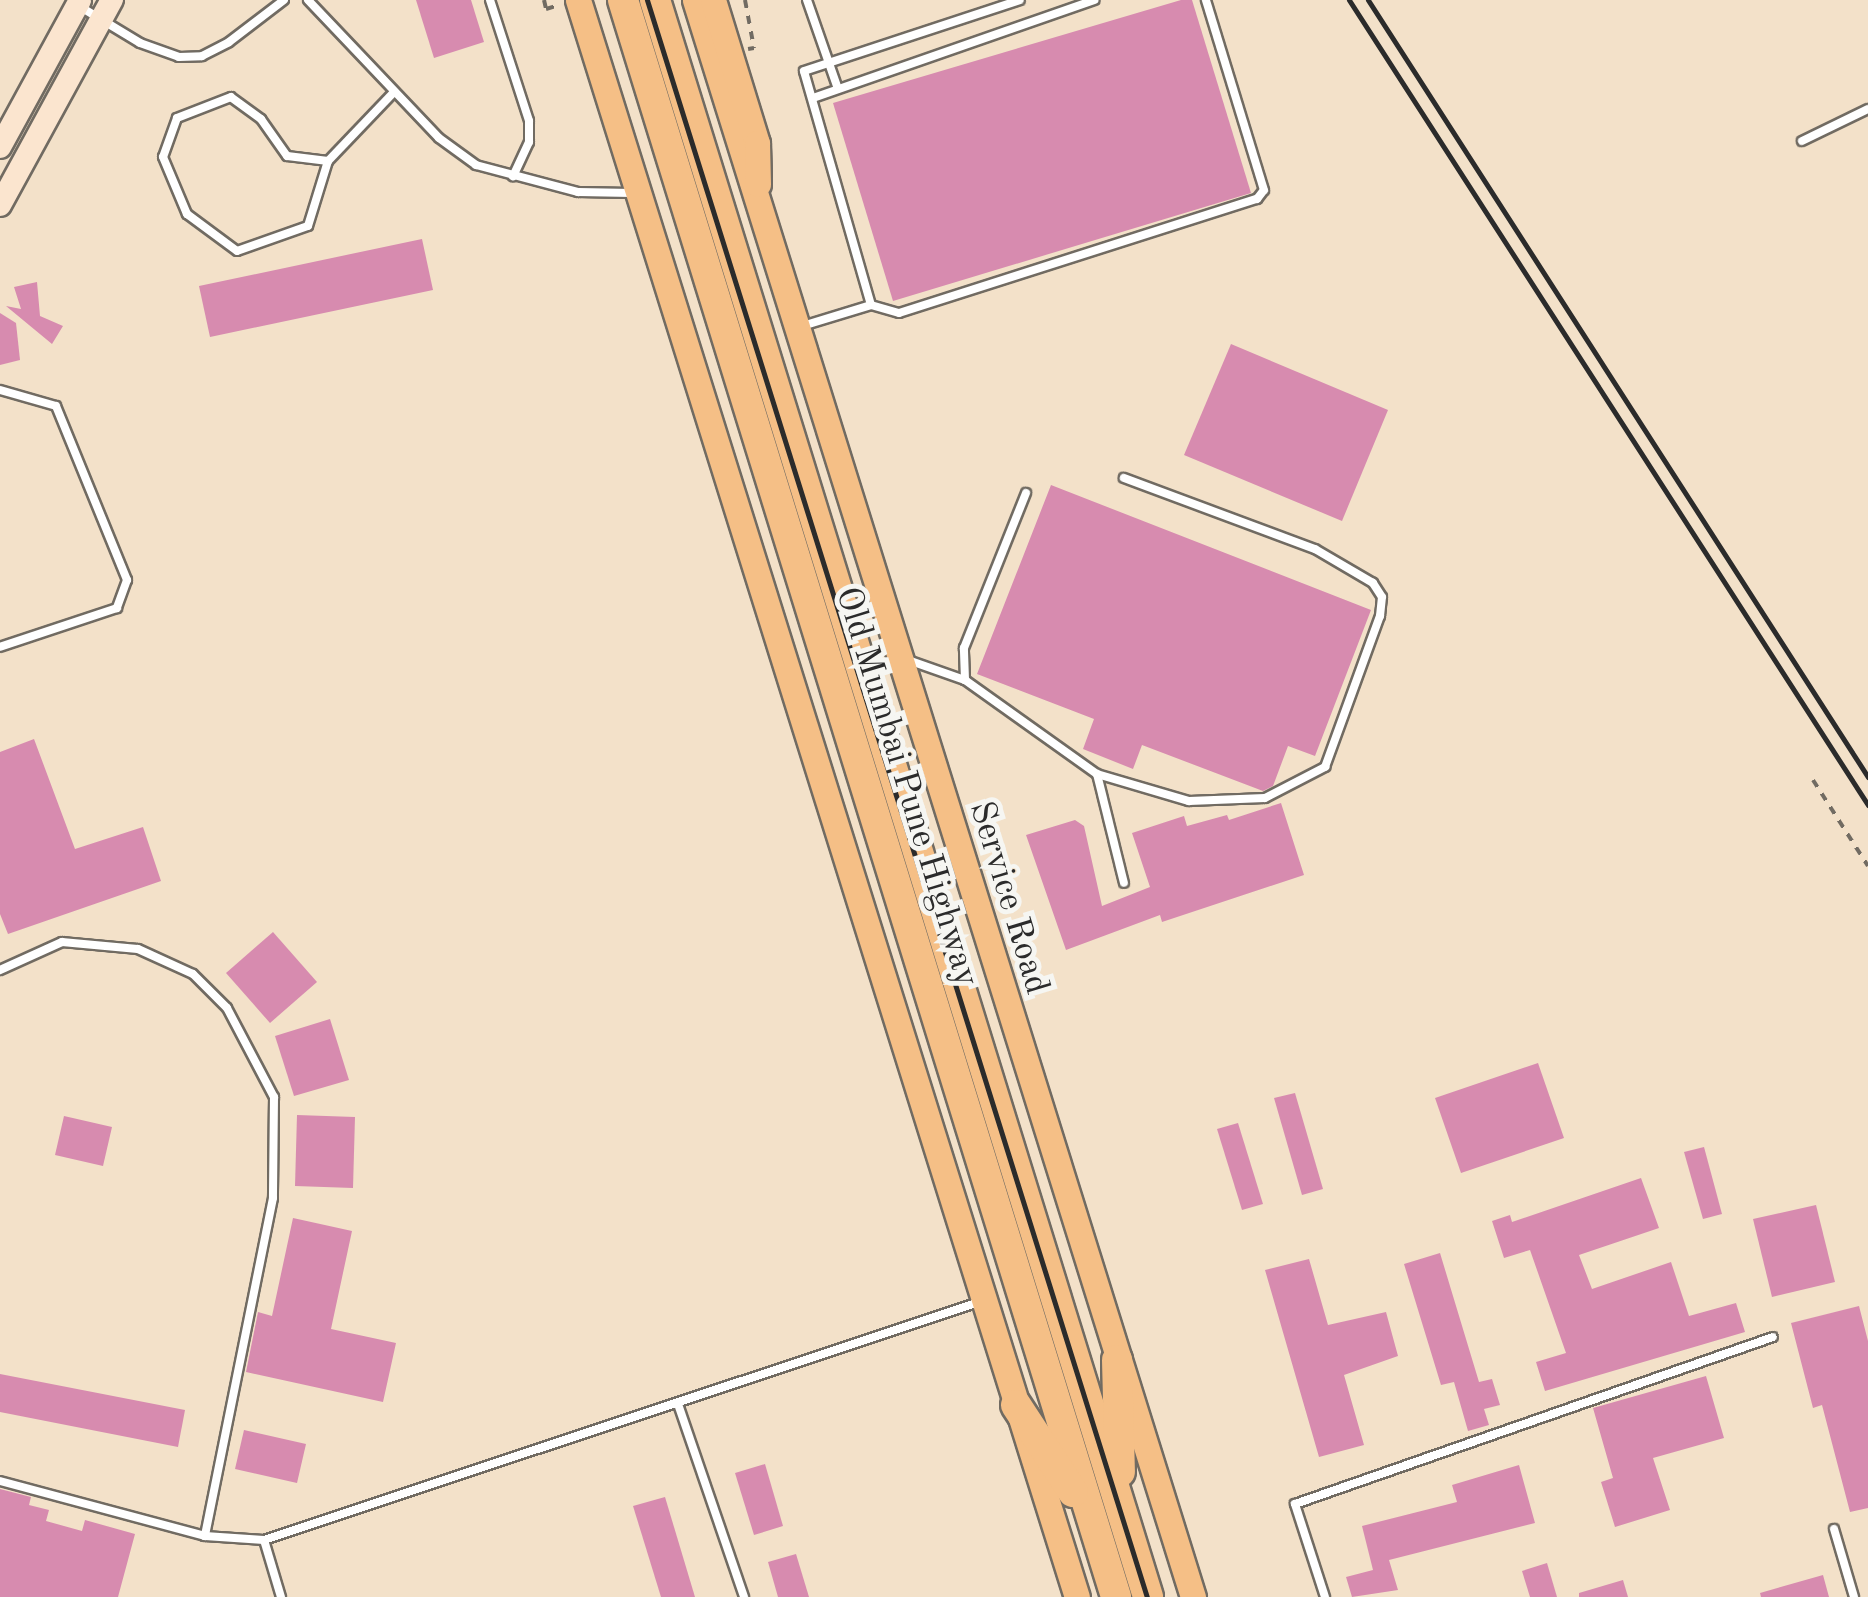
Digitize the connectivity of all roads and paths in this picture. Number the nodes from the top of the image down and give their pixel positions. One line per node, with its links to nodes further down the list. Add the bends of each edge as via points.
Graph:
1 (284, 0): 16 (lane, via 202,56 179,57 140,43)
2 (308, 0): 20 (lane)
3 (490, 0): 26 (lane, via 529,121 529,142)
4 (544, 0): 5 (path, via 546,10)
5 (575, 0): 27 (main road)
6 (624, 0): 49 (highway, Old Mumbai Pune Highway)
7 (655, 0): 49 (highway, Old Mumbai Pune Highway)
8 (695, 0): 29 (main road, Service Road)
9 (713, 0): 29 (main road, via 757,143)
10 (744, 0): 17 (path)
11 (808, 0): 18 (lane)
12 (1020, 0): 18 (lane)
13 (1094, 0): 19 (lane)
14 (1206, 0): 30 (lane, via 1264,190 1257,200 900,312)
15 (79, 2): 16 (lane); 24 (street)
16 (106, 9): 28 (street)
17 (754, 48)
18 (827, 64): 19 (lane); 21 (lane, via 804,71)
19 (838, 89): 21 (lane)
20 (394, 92): 25 (lane); 26 (lane, via 476,165)
21 (814, 98): 30 (lane)
22 (1868, 109): 23 (lane)
23 (1802, 141)
24 (0, 147)
25 (328, 161): 25 (lane, via 308,226 237,252 187,214 162,158 177,118 231,97 261,118 287,156)
26 (513, 177): 27 (lane, via 578,192)
27 (640, 193): 43 (main road)
28 (0, 205)
29 (758, 219): 31 (main road, Service Road)
30 (871, 305): 31 (lane)
31 (793, 328): 36 (main road, Service Road)
32 (0, 390): 35 (lane, via 56,406 127,580 117,608)
33 (1124, 478): 38 (lane, via 1362,571 1382,597 1326,767 1304,784 1265,798 1206,802)
34 (1026, 493): 37 (lane, via 964,648)
35 (0, 646)
36 (896, 656): 37 (lane); 45 (main road, Service Road)
37 (965, 680): 38 (lane)
38 (1097, 774): 41 (lane)
39 (1813, 780): 40 (path)
40 (1868, 866)
41 (1124, 883)
42 (0, 970): 51 (lane, via 62,942 138,949 193,974 227,1008 274,1097 273,1198)
43 (984, 1301): 46 (lane); 47 (main road)
44 (1773, 1337): 59 (lane, via 1295,1504)
45 (1117, 1360): 49 (highway); 58 (main road, Service Road)
46 (678, 1404): 52 (lane); 54 (lane)
47 (1016, 1406): 49 (highway); 55 (main road)
48 (0, 1481): 51 (lane)
49 (1107, 1518): 56 (highway, Old Mumbai Pune Highway); 57 (highway, Old Mumbai Pune Highway)
50 (1834, 1529): 60 (lane)
51 (205, 1536): 52 (lane)
52 (264, 1540): 53 (lane)
53 (281, 1597)
54 (744, 1597)
55 (1076, 1597)
56 (1116, 1597)
57 (1148, 1597)
58 (1193, 1597)
59 (1325, 1597)
60 (1854, 1597)

